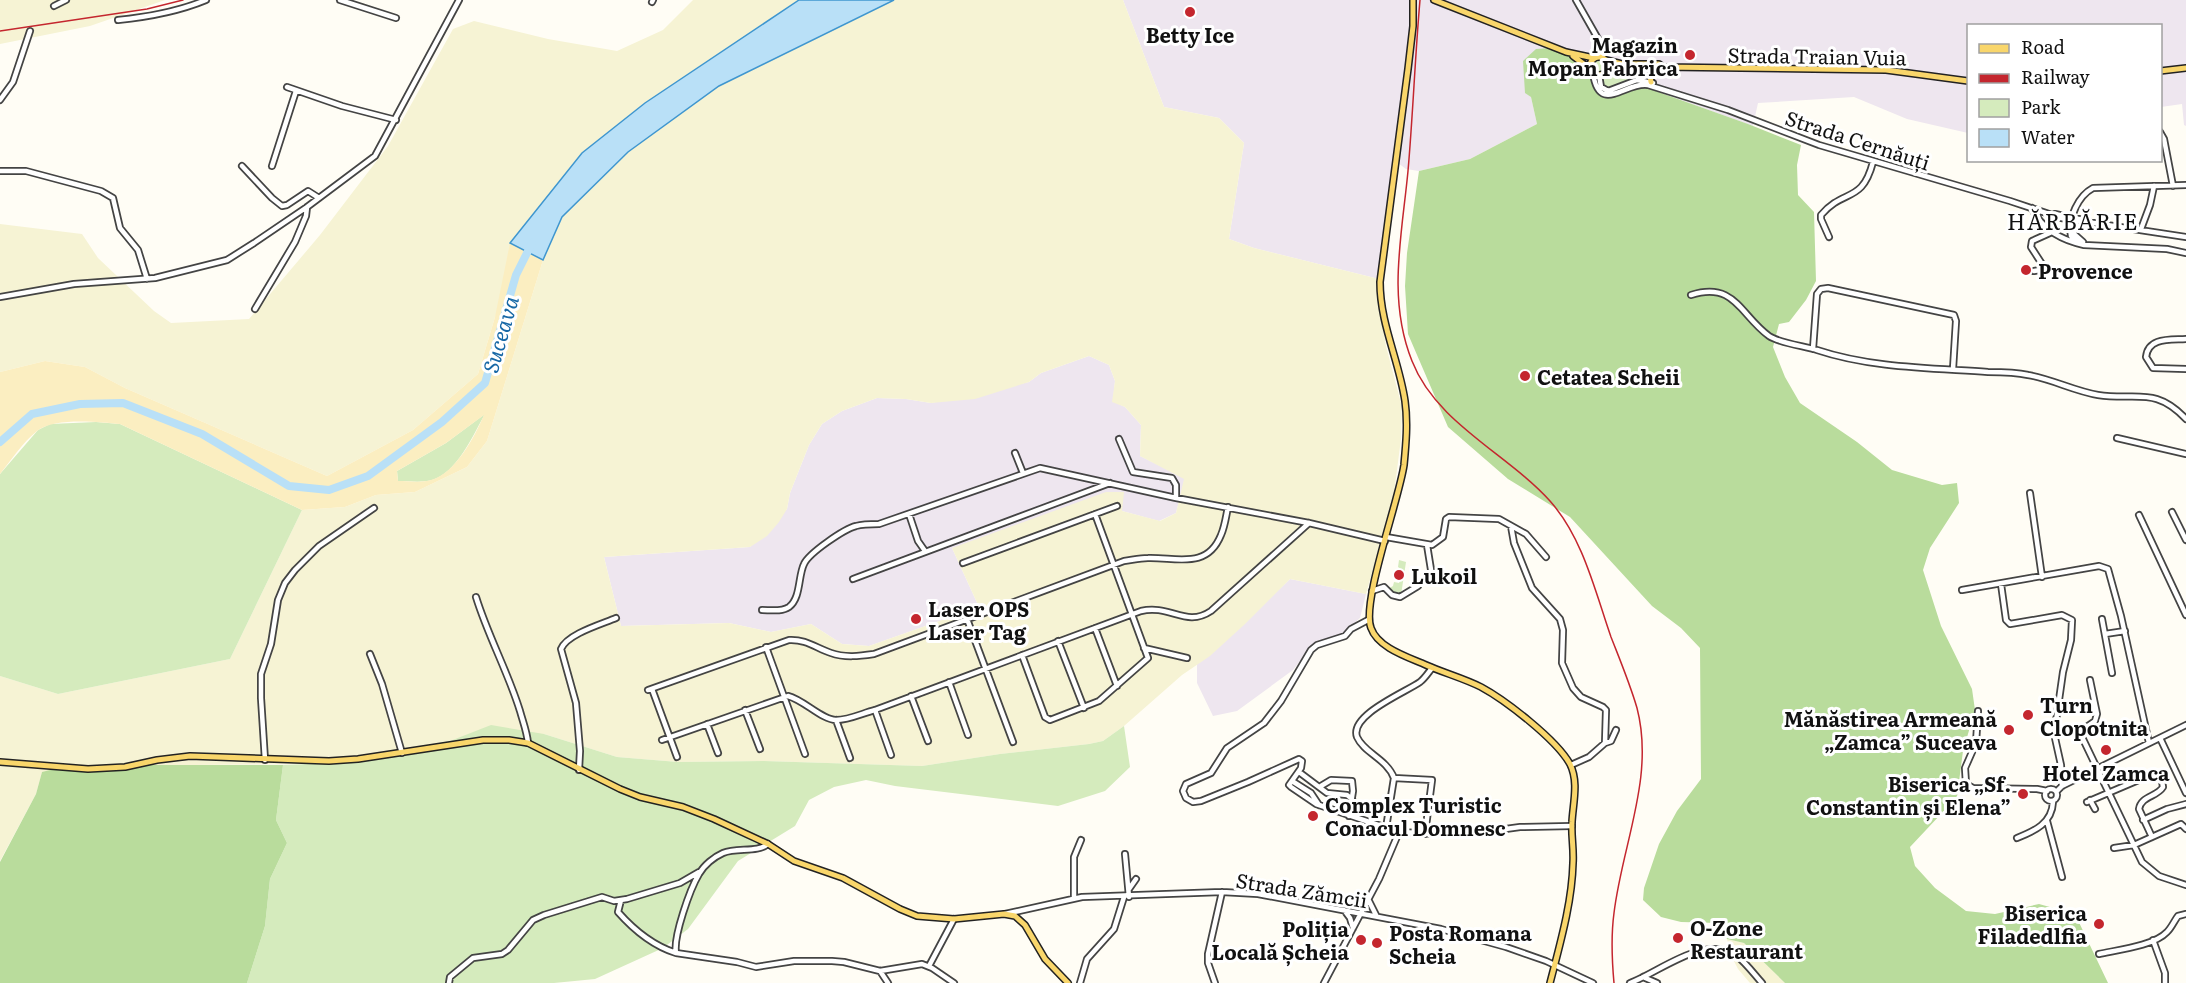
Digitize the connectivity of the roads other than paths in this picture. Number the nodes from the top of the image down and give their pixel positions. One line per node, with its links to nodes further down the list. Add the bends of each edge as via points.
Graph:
1 (66, 0): 8 (street)
2 (206, 0): 10 (street, via 152,16)
3 (340, 0): 9 (street)
4 (459, 0): 27 (street)
5 (1413, 0): 74 (main road, via 1411,47 1380,282 1382,317 1404,395 1406,417 1400,485)
6 (1434, 0): 12 (main road, Strada Cernăuți)
7 (1576, 0): 14 (street, via 1601,44)
8 (54, 6)
9 (396, 18)
10 (118, 20)
11 (30, 31): 26 (street, via 13,82)
12 (1566, 52): 13 (main road, Strada Cernăuți); 20 (main road, Strada Cernăuți)
13 (1594, 58): 14 (main road); 20 (main road, via 1590,63)
14 (1603, 58): 15 (main road, Strada Traian Vuia, via 1618,64); 19 (main road, via 1608,65)
15 (1664, 67): 17 (main road, Strada Traian Vuia); 21 (main road, Strada Traian Vuia, via 1896,71)
16 (2186, 68): 18 (main road)
17 (1653, 69): 19 (main road, Strada Traian Vuia); 22 (main road)
18 (2162, 70)
19 (1606, 71): 20 (main road)
20 (1594, 73): 22 (street, Strada Cernăuți, via 1601,87 1608,91 1637,80); 24 (street, Strada Cernăuți, via 1596,87 1608,95 1640,84)
21 (1967, 81)
22 (1651, 82): 24 (street, Strada Cernăuți)
23 (287, 87): 25 (street)
24 (1664, 89): 29 (street, Strada Cernăuți)
25 (296, 91): 27 (street); 31 (street)
26 (0, 100)
27 (396, 120): 36 (street, via 370,161)
28 (2162, 136): 35 (street)
29 (1873, 162): 38 (street, Strada Cernăuți); 42 (street, via 1860,189 1834,202 1821,215)
30 (242, 166): 36 (street, via 282,206 308,191)
31 (272, 166)
32 (0, 171): 48 (street, via 26,171 111,196 120,228 138,250)
33 (2186, 185): 35 (street)
34 (2154, 186): 35 (street); 39 (street, via 2093,188 2079,200); 40 (street)
35 (2173, 186)
36 (319, 198): 37 (street)
37 (307, 207): 48 (street, via 227,260); 51 (street, via 295,242)
38 (2032, 208): 39 (street, Strada Cernăuți); 41 (street, via 2038,220)
39 (2073, 220): 40 (street, Strada Cernăuți); 44 (street, via 2071,236); 45 (street, via 2076,237)
40 (2141, 230): 43 (street, Strada Cernăuți)
41 (2052, 232): 44 (street); 47 (street, via 2031,243 2042,264)
42 (1829, 237)
43 (2186, 237)
44 (2080, 244): 45 (street)
45 (2094, 245): 46 (street)
46 (2186, 253)
47 (2034, 272)
48 (147, 279): 50 (street, via 74,284)
49 (1691, 294): 53 (street, via 1722,292 1769,336)
50 (0, 297)
51 (255, 309)
52 (2186, 339): 55 (street, via 2154,342 2145,357 2152,368)
53 (1813, 349): 54 (street, via 1870,362); 54 (street, via 1817,294 1821,288 1828,288 1954,315)
54 (1953, 369): 56 (street, via 2030,375 2100,395 2147,396 2167,403)
55 (2186, 369)
56 (2186, 419)
57 (2117, 438): 60 (street)
58 (1119, 439): 64 (street, via 1133,472 1172,478)
59 (1015, 453): 61 (street)
60 (2186, 454)
61 (1023, 473): 62 (street, via 1040,468); 69 (street)
62 (1110, 483): 64 (street); 77 (street)
63 (2030, 494): 81 (street)
64 (1176, 498): 66 (street)
65 (1117, 506): 70 (street)
66 (1228, 507): 72 (street); 80 (street, via 1218,542 1205,554 1186,560 1149,558)
67 (374, 508): 137 (street, via 319,546 285,583 261,674)
68 (2172, 512): 75 (street)
69 (909, 514): 77 (street); 89 (street, via 848,529 805,561 790,606)
70 (1095, 514): 79 (street); 80 (street)
71 (2139, 515): 91 (street)
72 (1309, 523): 74 (street); 90 (street, via 1205,615 1189,618 1150,609)
73 (1511, 526): 76 (street, via 1495,518 1449,516 1443,537 1434,545); 78 (street, via 1526,534); 128 (street, via 1533,588 1560,619 1562,663 1570,682 1581,697 1606,710)
74 (1386, 539): 76 (street); 87 (main road)
75 (2186, 540)
76 (1427, 545): 83 (street)
77 (925, 551): 82 (street)
78 (1546, 556)
79 (963, 563)
80 (1113, 565): 90 (street); 93 (street)
81 (2042, 577): 84 (street); 97 (street, via 2099,566 2108,568)
82 (853, 579)
83 (1433, 582)
84 (2001, 584): 86 (street); 145 (street, via 2006,620 2010,624 2062,615 2072,620 2055,728)
85 (1418, 586): 87 (street, via 1400,597 1384,587)
86 (1962, 590)
87 (1372, 591): 95 (main road)
88 (476, 597): 127 (street, via 511,683)
89 (762, 610)
90 (1131, 615): 96 (street); 101 (street)
91 (2186, 615)
92 (616, 618): 141 (street, via 571,637 561,649 576,703)
93 (968, 618): 100 (street, via 864,656 834,654 795,639); 105 (street)
94 (2102, 619): 98 (street)
95 (1368, 620): 106 (main road, via 1383,643); 142 (street, via 1345,636 1314,647 1264,723 1227,748 1210,773 1188,782 1183,791 1188,800 1196,802 1299,759)
96 (1095, 628): 99 (street); 110 (street)
97 (2125, 631): 98 (street); 129 (street)
98 (2105, 634): 107 (street)
99 (1058, 641): 103 (street); 113 (street)
100 (766, 647): 111 (street); 122 (street, via 650,689)
101 (1144, 648): 104 (street); 110 (street, via 1148,658)
102 (370, 654): 131 (street)
103 (1022, 655): 105 (street); 113 (street, via 1047,720)
104 (1186, 658)
105 (986, 668): 109 (street); 126 (street)
106 (1432, 668): 139 (main road, via 1487,691 1538,730); 143 (street, via 1418,683 1362,720 1357,729 1360,741 1385,763)
107 (2112, 672)
108 (2090, 680): 140 (street, via 2097,714 2082,734)
109 (949, 682): 112 (street); 121 (street)
110 (1117, 686): 113 (street)
111 (784, 696): 114 (street); 117 (street); 133 (street)
112 (911, 696): 115 (street); 125 (street)
113 (1084, 708)
114 (746, 710): 118 (street); 130 (street)
115 (874, 710): 117 (street); 134 (street)
116 (1978, 711): 147 (street, via 1976,743 1965,768 1966,784 1973,788)
117 (836, 720): 136 (street)
118 (707, 724): 122 (street); 132 (street)
119 (2186, 725): 123 (street)
120 (1616, 730): 128 (street, via 1611,741)
121 (968, 735)
122 (670, 737): 124 (street); 135 (street)
123 (2160, 738): 129 (street); 146 (street)
124 (662, 740)
125 (928, 741)
126 (1013, 742)
127 (528, 743): 131 (main road, via 483,740); 141 (main road, Strada Zămcii)
128 (1605, 743): 139 (street, via 1589,757)
129 (2150, 743): 140 (street)
130 (760, 750)
131 (402, 753): 137 (main road, via 345,761)
132 (718, 753)
133 (805, 754)
134 (891, 755)
135 (677, 757)
136 (850, 758)
137 (265, 760): 138 (main road, via 190,756 88,770)
138 (0, 762)
139 (1571, 765): 157 (main road, via 1575,789)
140 (2097, 768): 145 (street); 149 (street)
141 (579, 770): 165 (main road, Strada Zămcii, via 640,797 696,812)
142 (1299, 772): 144 (street); 154 (street, via 1291,783 1311,793 1319,805)
143 (1395, 778): 158 (street); 161 (street, via 1432,780)
144 (1320, 786): 150 (street, via 1329,794); 150 (street, via 1331,780 1351,781)
145 (2062, 786): 148 (street)
146 (2185, 789)
147 (2047, 791): 148 (street); 151 (street, via 2046,800)
148 (2056, 791): 151 (street, via 2058,797)
149 (2109, 792): 153 (street, via 2089,801); 155 (street, via 2151,774 2158,776 2161,791 2139,804); 166 (street)
150 (1352, 799): 154 (street)
151 (2053, 802): 156 (street)
152 (2186, 804): 155 (street)
153 (2095, 809)
154 (1349, 816): 158 (street)
155 (2143, 820): 162 (street)
156 (2047, 821): 163 (street); 170 (street)
157 (1572, 826): 161 (street, via 1520,827 1462,835); 193 (main road, via 1573,868)
158 (1386, 828): 160 (street)
159 (2186, 829): 162 (street, via 2181,824)
160 (1399, 832): 161 (street); 177 (street)
161 (1425, 834)
162 (2152, 837): 166 (street)
163 (2018, 838)
164 (1081, 840): 176 (street, via 1074,857)
165 (768, 844): 169 (street, via 724,852); 185 (main road, Strada Zămcii, via 794,861 843,878 908,912)
166 (2134, 845): 167 (street); 172 (street, via 2151,872)
167 (2114, 848)
168 (1125, 855): 173 (street)
169 (699, 872): 178 (street, via 680,883); 191 (street, via 679,930)
170 (2062, 877)
171 (1136, 879): 173 (street)
172 (2186, 885)
173 (1129, 889): 175 (street)
174 (1222, 892): 175 (street, Strada Zămcii); 180 (street, Strada Zămcii, via 1258,894); 202 (street, via 1208,954)
175 (1126, 897): 176 (street, Strada Zămcii); 201 (street, via 1114,929 1088,959)
176 (1074, 898): 179 (street, Strada Zămcii)
177 (1368, 899): 181 (street); 184 (street)
178 (621, 900): 191 (street, via 618,912 626,921); 197 (street, via 602,897 533,920 508,950 473,958 450,977)
179 (1023, 910): 182 (street, Strada Zămcii); 186 (street)
180 (1344, 910): 181 (street, Strada Zămcii); 187 (street)
181 (1361, 913): 184 (street, Strada Zămcii); 187 (street)
182 (1004, 914): 185 (main road, Strada Zămcii); 186 (main road, via 1019,918)
183 (2186, 914): 189 (street, via 2178,916 2167,932)
184 (1375, 915): 187 (street); 193 (street, Strada Zămcii, via 1475,938)
185 (954, 919): 194 (street)
186 (1025, 925): 200 (main road, via 1045,959)
187 (1354, 926): 203 (street)
188 (2139, 938): 190 (street)
189 (2153, 940): 190 (street); 209 (street)
190 (2141, 944): 192 (street)
191 (676, 953): 195 (street, via 756,967 832,961)
192 (2098, 954)
193 (1555, 965): 204 (main road); 205 (street, Strada Zămcii)
194 (929, 966): 195 (street, via 918,964); 199 (street)
195 (880, 971): 198 (street)
196 (1643, 977): 206 (street); 207 (street); 208 (street, via 1683,957 1720,949 1739,957)
197 (449, 983)
198 (888, 983)
199 (954, 983)
200 (1068, 983)
201 (1080, 983)
202 (1215, 983)
203 (1324, 983)
204 (1550, 983)
205 (1593, 983)
206 (1630, 983)
207 (1657, 983)
208 (1762, 983)
209 (2165, 983)

